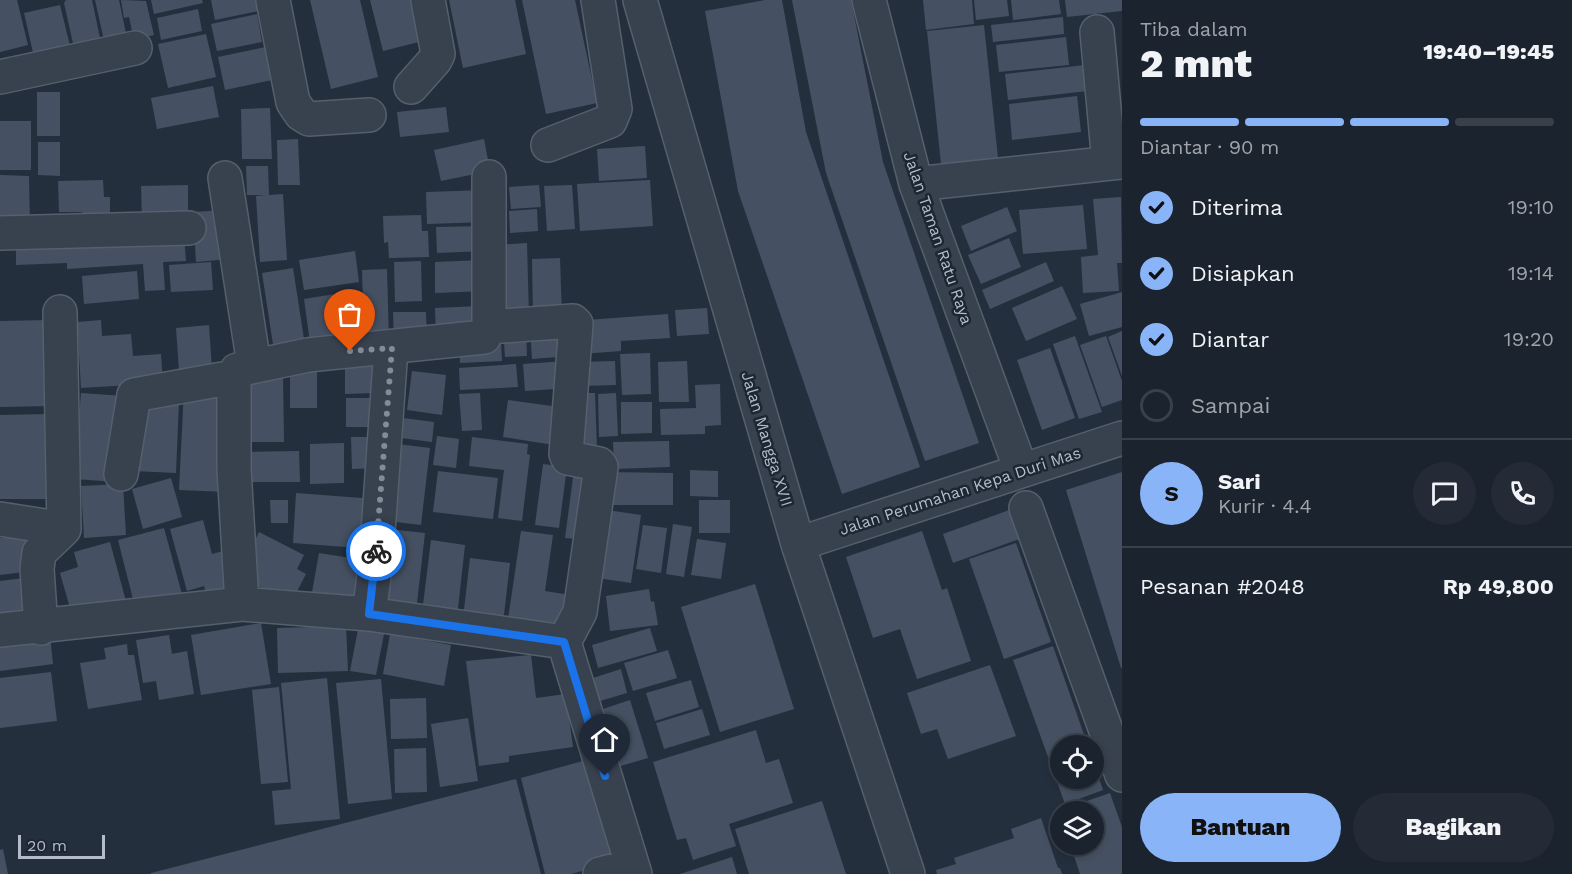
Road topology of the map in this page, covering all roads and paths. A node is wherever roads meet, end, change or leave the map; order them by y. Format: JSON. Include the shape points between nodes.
{"nodes":[{"id":1,"x":273,"y":0,"type":"edge"},
{"id":2,"x":428,"y":0,"type":"edge"},
{"id":3,"x":598,"y":0,"type":"edge"},
{"id":4,"x":640,"y":0,"type":"edge"},
{"id":5,"x":869,"y":0,"type":"edge"},
{"id":6,"x":1097,"y":32,"type":"dead end"},
{"id":7,"x":135,"y":48,"type":"dead end"},
{"id":8,"x":0,"y":77,"type":"edge"},
{"id":9,"x":411,"y":87,"type":"dead end"},
{"id":10,"x":369,"y":116,"type":"dead end"},
{"id":11,"x":548,"y":145,"type":"dead end"},
{"id":12,"x":1116,"y":163,"type":"edge"},
{"id":13,"x":489,"y":177,"type":"dead end"},
{"id":14,"x":225,"y":178,"type":"dead end"},
{"id":15,"x":916,"y":184,"type":"junction"},
{"id":16,"x":189,"y":228,"type":"dead end"},
{"id":17,"x":0,"y":233,"type":"edge"},
{"id":18,"x":60,"y":312,"type":"dead end"},
{"id":19,"x":489,"y":327,"type":"junction"},
{"id":20,"x":392,"y":348,"type":"junction"},
{"id":21,"x":244,"y":371,"type":"junction"},
{"id":22,"x":1122,"y":438,"type":"edge"},
{"id":23,"x":1021,"y":470,"type":"junction"},
{"id":24,"x":122,"y":474,"type":"dead end"},
{"id":25,"x":1026,"y":508,"type":"dead end"},
{"id":26,"x":0,"y":519,"type":"edge"},
{"id":27,"x":64,"y":529,"type":"junction"},
{"id":28,"x":798,"y":544,"type":"junction"},
{"id":29,"x":242,"y":604,"type":"junction"},
{"id":30,"x":369,"y":614,"type":"junction"},
{"id":31,"x":41,"y":628,"type":"junction"},
{"id":32,"x":0,"y":630,"type":"edge"},
{"id":33,"x":564,"y":642,"type":"junction"},
{"id":34,"x":1111,"y":712,"type":"edge"},
{"id":35,"x":1122,"y":775,"type":"edge"},
{"id":36,"x":634,"y":870,"type":"edge"},
{"id":37,"x":600,"y":874,"type":"edge"},
{"id":38,"x":908,"y":874,"type":"edge"}],
"edges":[{"from":1,"to":10,"type":"street","via":[[293,102],[301,114],[309,119]]},
{"from":2,"to":9,"type":"street","via":[[438,54]]},
{"from":3,"to":11,"type":"street","via":[[614,116]]},
{"from":4,"to":28,"type":"street","name":"Jalan Mangga XVII"},
{"from":5,"to":15,"type":"street","name":"Jalan Taman Ratu Raya"},
{"from":6,"to":12,"type":"street"},
{"from":7,"to":8,"type":"street"},
{"from":12,"to":15,"type":"street"},
{"from":13,"to":19,"type":"street"},
{"from":14,"to":21,"type":"street"},
{"from":15,"to":23,"type":"street","name":"Jalan Taman Ratu Raya"},
{"from":16,"to":17,"type":"street"},
{"from":18,"to":27,"type":"street"},
{"from":19,"to":20,"type":"street","via":[[484,337]]},
{"from":19,"to":33,"type":"street","via":[[573,321],[577,327],[566,454],[568,458],[598,464],[601,469],[580,612]]},
{"from":20,"to":21,"type":"street","via":[[308,355]]},
{"from":20,"to":30,"type":"street"},
{"from":21,"to":24,"type":"street","via":[[134,395]]},
{"from":21,"to":29,"type":"street","via":[[234,468]]},
{"from":22,"to":23,"type":"street","name":"Jalan Perumahan Kepa Duri Mas"},
{"from":23,"to":28,"type":"street","name":"Jalan Perumahan Kepa Duri Mas"},
{"from":25,"to":34,"type":"street"},
{"from":26,"to":27,"type":"street"},
{"from":27,"to":31,"type":"street","via":[[39,553]]},
{"from":28,"to":38,"type":"street","name":"Jalan Mangga XVII"},
{"from":29,"to":30,"type":"street"},
{"from":29,"to":31,"type":"street"},
{"from":30,"to":33,"type":"street"},
{"from":31,"to":32,"type":"street"},
{"from":33,"to":36,"type":"street"},
{"from":34,"to":35,"type":"street"},
{"from":36,"to":37,"type":"street"}]}
